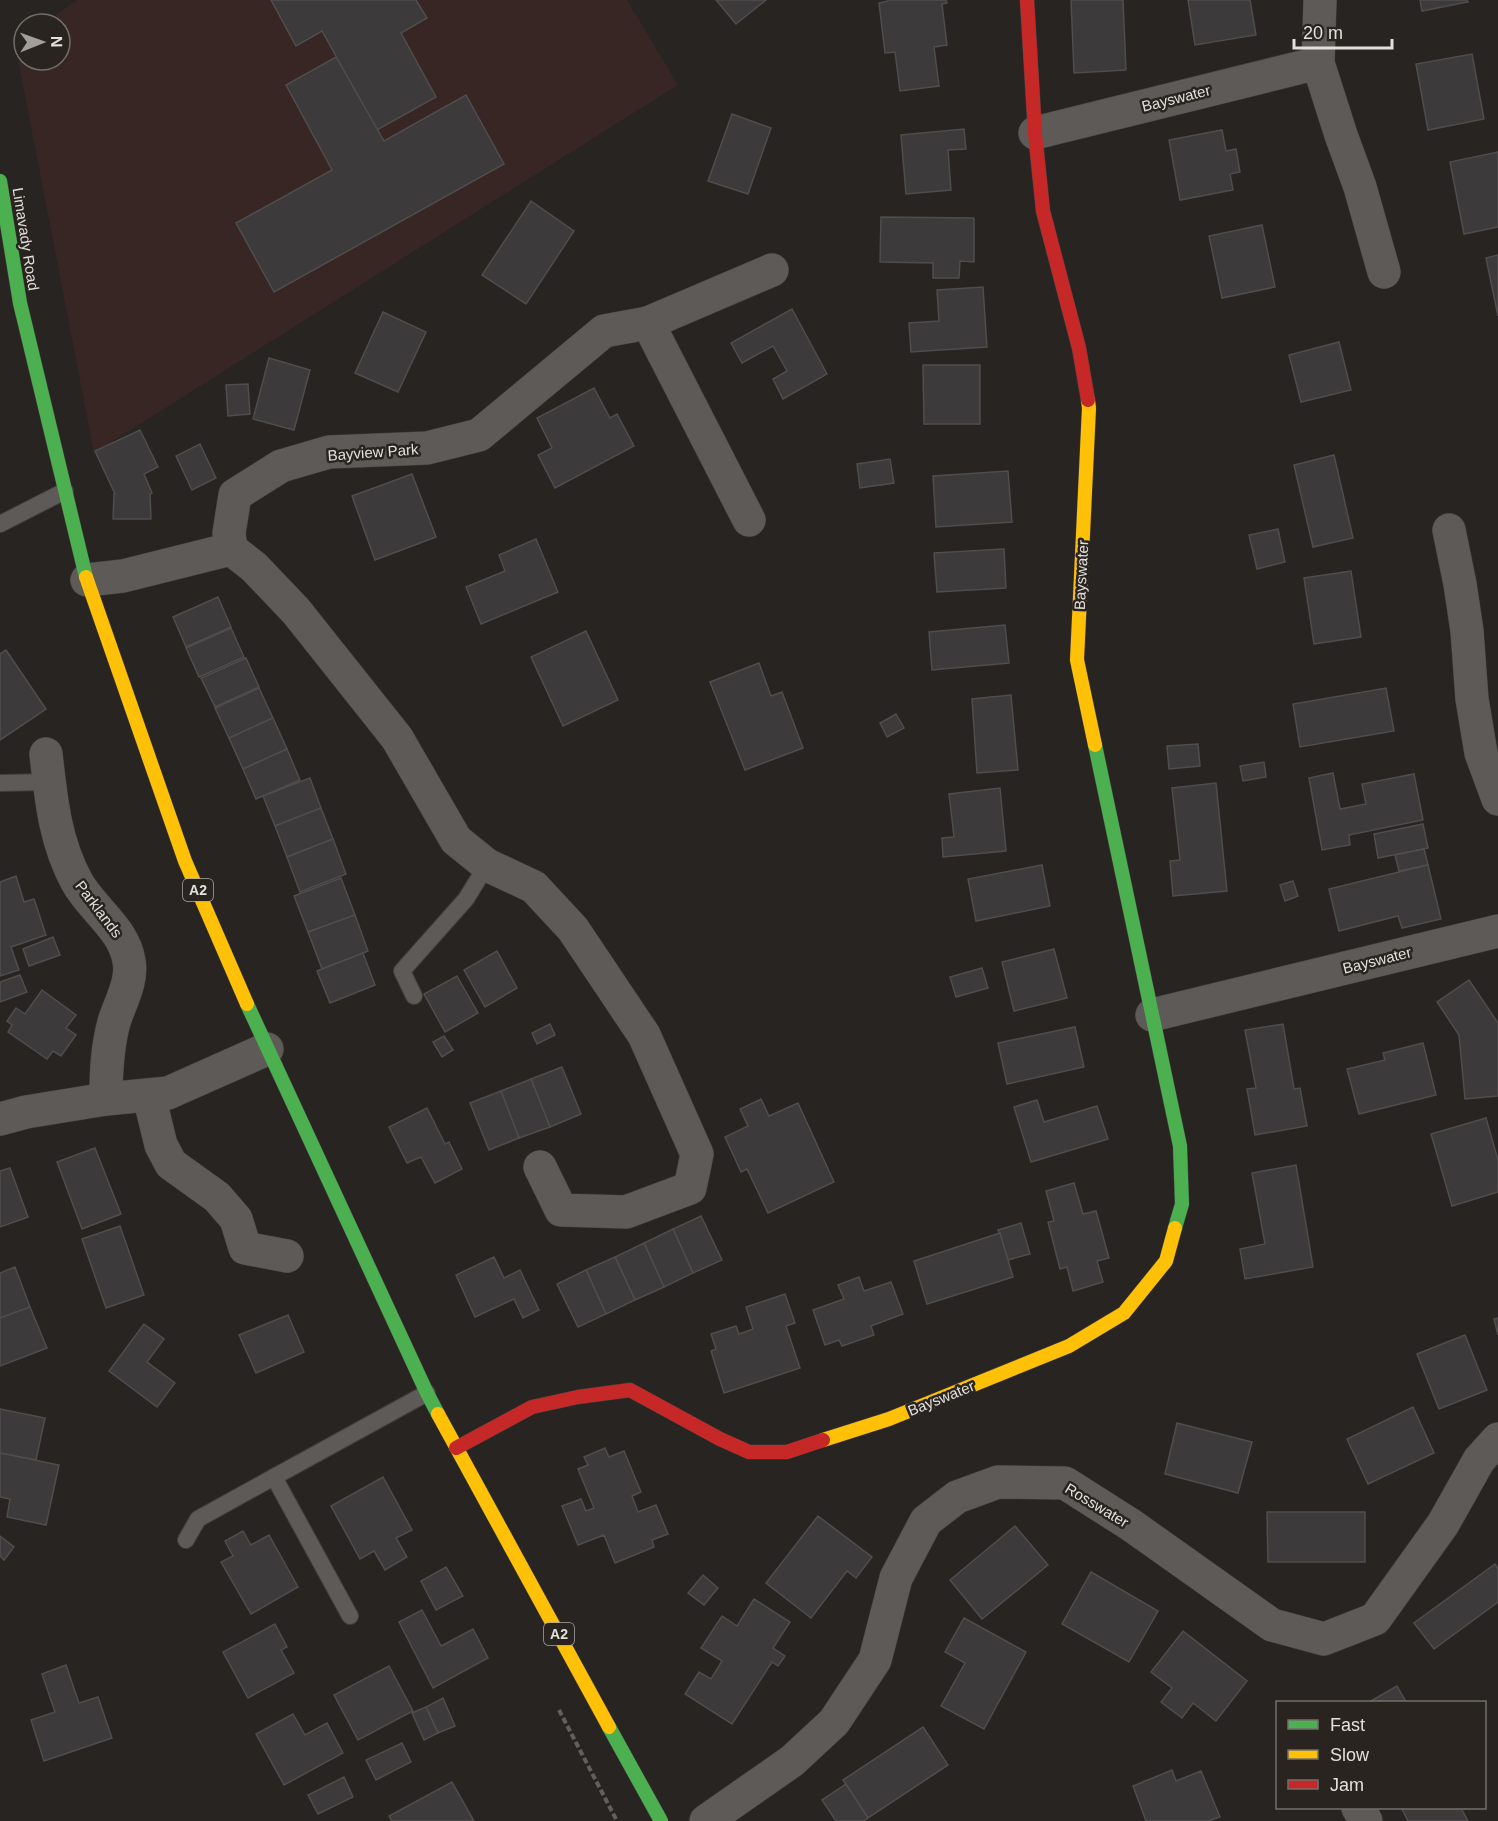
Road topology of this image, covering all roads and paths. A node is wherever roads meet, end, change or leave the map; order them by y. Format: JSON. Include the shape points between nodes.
{"nodes":[{"id":1,"x":1027,"y":0,"type":"edge"},
{"id":2,"x":1320,"y":0,"type":"edge"},
{"id":3,"x":1318,"y":63,"type":"junction"},
{"id":4,"x":1035,"y":133,"type":"junction"},
{"id":5,"x":0,"y":181,"type":"edge"},
{"id":6,"x":772,"y":270,"type":"dead end"},
{"id":7,"x":1384,"y":272,"type":"dead end"},
{"id":8,"x":10,"y":306,"type":"edge"},
{"id":9,"x":648,"y":323,"type":"junction"},
{"id":10,"x":65,"y":491,"type":"junction"},
{"id":11,"x":750,"y":520,"type":"dead end"},
{"id":12,"x":0,"y":524,"type":"edge"},
{"id":13,"x":1449,"y":530,"type":"dead end"},
{"id":14,"x":231,"y":549,"type":"junction"},
{"id":15,"x":87,"y":580,"type":"junction"},
{"id":16,"x":48,"y":768,"type":"joint"},
{"id":17,"x":0,"y":783,"type":"edge"},
{"id":18,"x":1498,"y":799,"type":"edge"},
{"id":19,"x":488,"y":865,"type":"junction"},
{"id":20,"x":1498,"y":931,"type":"edge"},
{"id":21,"x":414,"y":996,"type":"dead end"},
{"id":22,"x":1152,"y":1015,"type":"junction"},
{"id":23,"x":267,"y":1049,"type":"junction"},
{"id":24,"x":149,"y":1096,"type":"junction"},
{"id":25,"x":106,"y":1099,"type":"junction"},
{"id":26,"x":0,"y":1119,"type":"edge"},
{"id":27,"x":540,"y":1167,"type":"dead end"},
{"id":28,"x":287,"y":1256,"type":"dead end"},
{"id":29,"x":427,"y":1393,"type":"junction"},
{"id":30,"x":1498,"y":1439,"type":"edge"},
{"id":31,"x":456,"y":1448,"type":"junction"},
{"id":32,"x":274,"y":1477,"type":"junction"},
{"id":33,"x":186,"y":1540,"type":"dead end"},
{"id":34,"x":350,"y":1616,"type":"dead end"},
{"id":35,"x":558,"y":1707,"type":"dead end"},
{"id":36,"x":617,"y":1821,"type":"edge"},
{"id":37,"x":661,"y":1821,"type":"edge"},
{"id":38,"x":706,"y":1821,"type":"edge"}],
"edges":[{"from":1,"to":4,"type":"main road","name":"Bayswater"},
{"from":2,"to":3,"type":"street"},
{"from":3,"to":4,"type":"street","name":"Bayswater"},
{"from":3,"to":7,"type":"street"},
{"from":4,"to":22,"type":"main road","name":"Bayswater","via":[[1042,211],[1079,348],[1089,408],[1077,660]]},
{"from":5,"to":8,"type":"main road","name":"Limavady Road","number":"A2"},
{"from":6,"to":9,"type":"street","name":"Bayview Park"},
{"from":8,"to":10,"type":"main road","number":"A2"},
{"from":9,"to":11,"type":"street"},
{"from":9,"to":14,"type":"street","name":"Bayview Park","via":[[604,331],[479,435],[427,448],[329,452],[281,466],[235,495]]},
{"from":10,"to":12,"type":"lane"},
{"from":10,"to":15,"type":"main road","number":"A2"},
{"from":13,"to":18,"type":"street","via":[[1467,631],[1472,699],[1482,753]]},
{"from":14,"to":15,"type":"street","via":[[123,576]]},
{"from":14,"to":19,"type":"street","via":[[296,611],[397,738],[456,840]]},
{"from":15,"to":23,"type":"main road","number":"A2","via":[[185,861]]},
{"from":16,"to":17,"type":"lane"},
{"from":16,"to":25,"type":"street","name":"Parklands","via":[[62,848],[78,883],[122,939],[130,962],[128,984],[114,1023],[106,1064]]},
{"from":19,"to":21,"type":"lane","via":[[466,899],[402,971]]},
{"from":19,"to":27,"type":"street","via":[[534,887],[573,929],[644,1035],[697,1154],[690,1188],[626,1212],[561,1209]]},
{"from":20,"to":22,"type":"street","name":"Bayswater"},
{"from":22,"to":31,"type":"main road","name":"Bayswater","via":[[1180,1146],[1182,1204],[1166,1261],[1124,1313],[1069,1346],[889,1419],[787,1452],[749,1452],[630,1390],[532,1407]]},
{"from":23,"to":24,"type":"street","via":[[168,1093]]},
{"from":23,"to":29,"type":"main road","number":"A2"},
{"from":24,"to":25,"type":"street"},
{"from":24,"to":28,"type":"street","via":[[161,1145],[171,1164],[217,1197],[236,1219],[245,1248]]},
{"from":25,"to":26,"type":"street"},
{"from":29,"to":31,"type":"main road","number":"A2"},
{"from":29,"to":32,"type":"lane"},
{"from":30,"to":38,"type":"street","name":"Rosswater","via":[[1479,1460],[1443,1524],[1375,1619],[1324,1639],[1272,1624],[1065,1483],[998,1482],[957,1497],[926,1521],[896,1578],[875,1660],[834,1722],[792,1761]]},
{"from":31,"to":37,"type":"main road","number":"A2"},
{"from":32,"to":33,"type":"lane","via":[[198,1519]]},
{"from":32,"to":34,"type":"lane"},
{"from":35,"to":36,"type":"path"}]}
